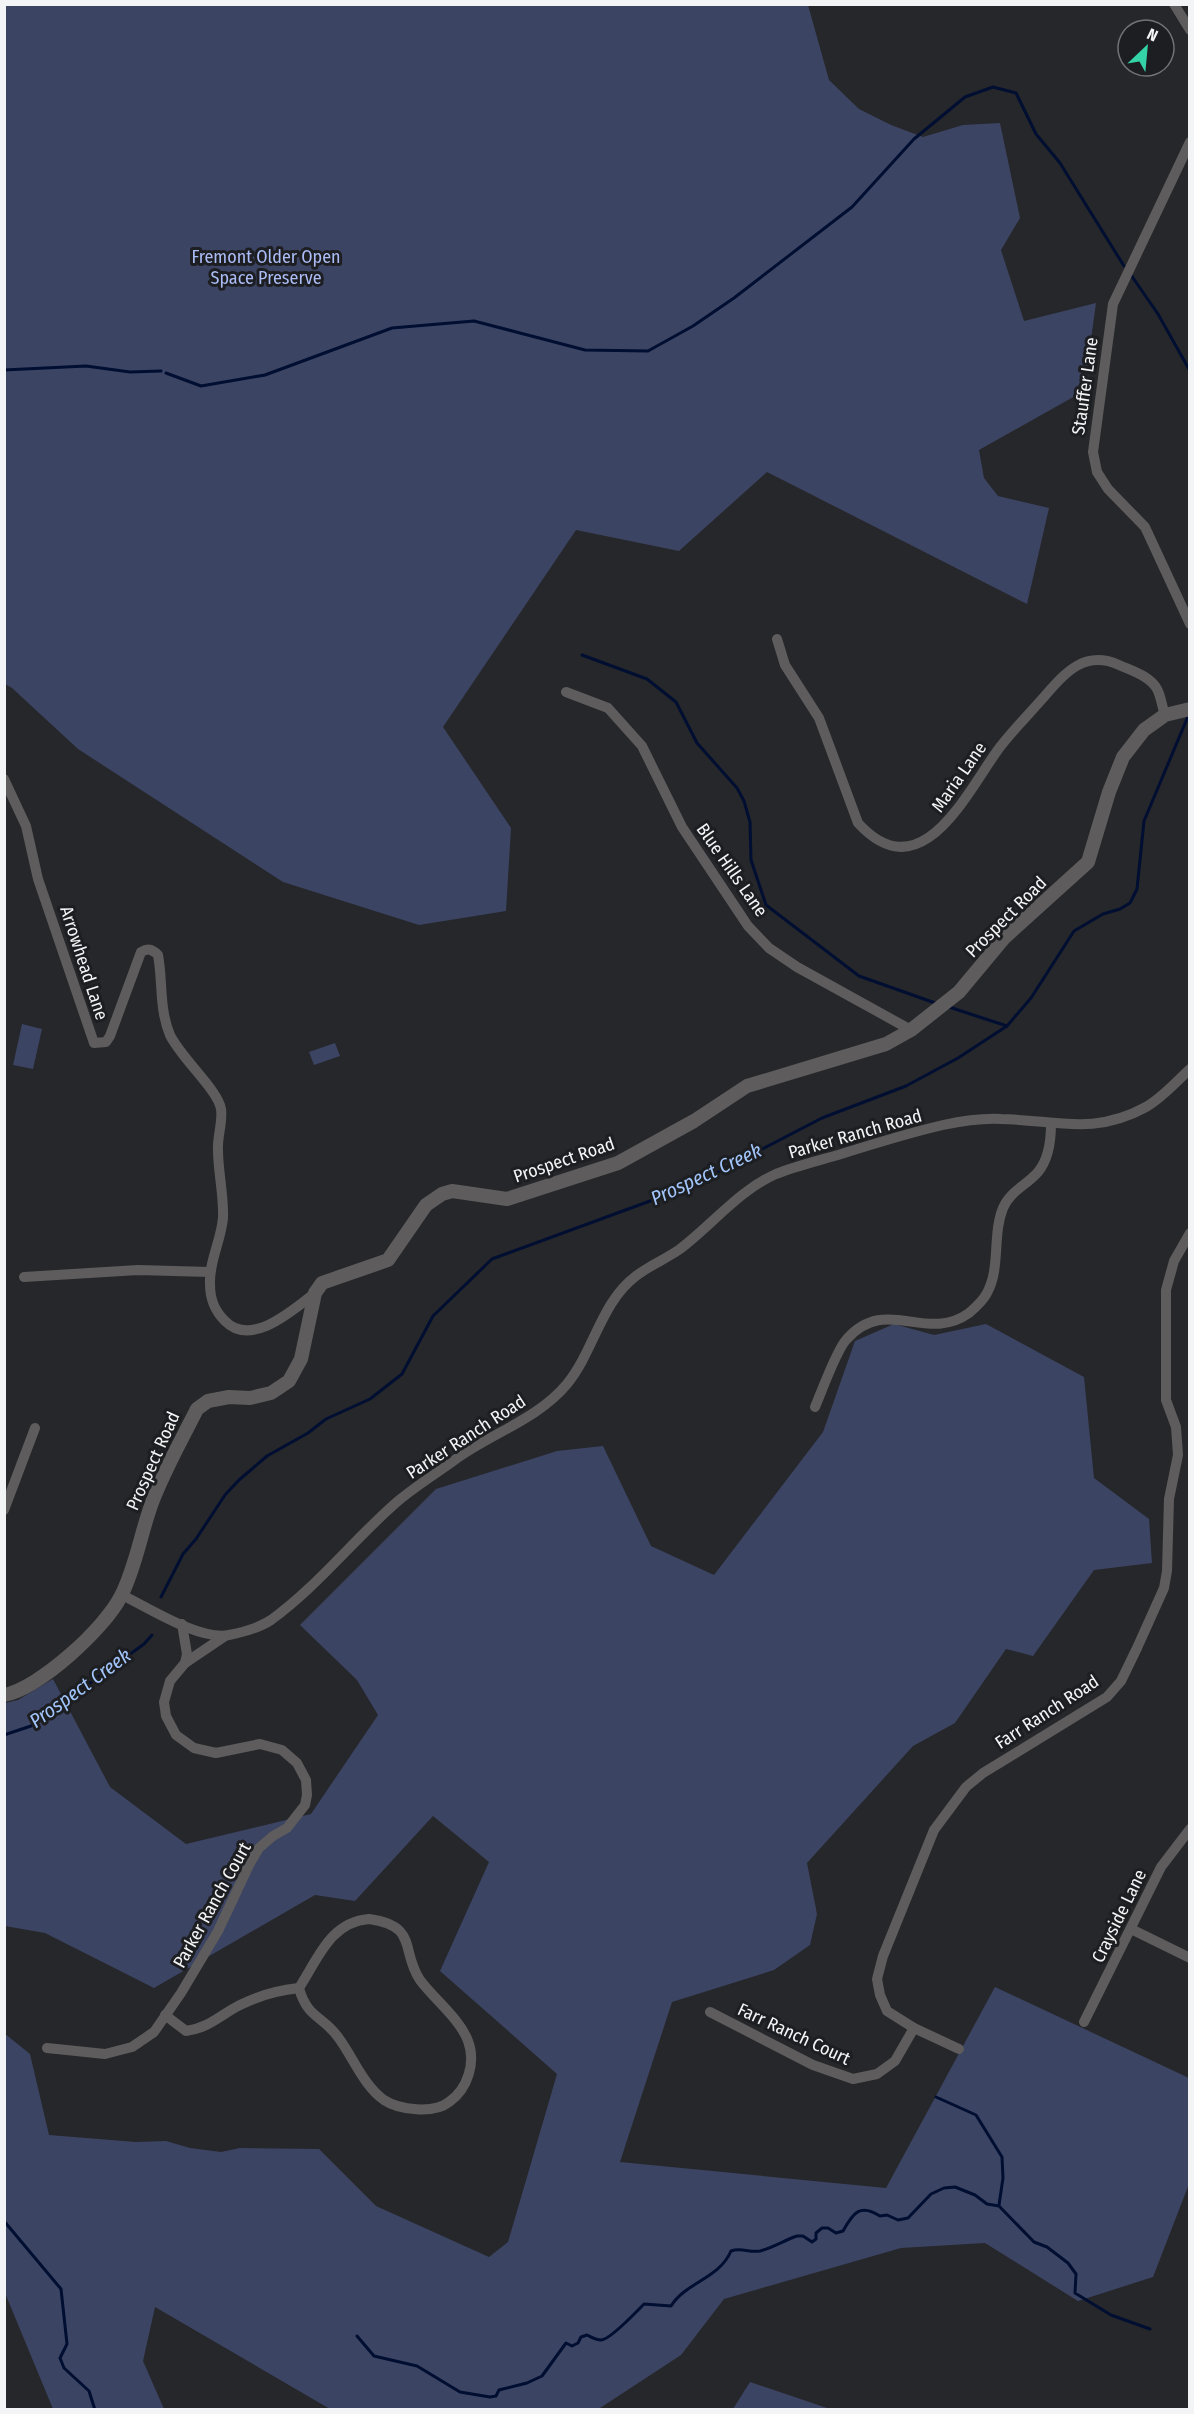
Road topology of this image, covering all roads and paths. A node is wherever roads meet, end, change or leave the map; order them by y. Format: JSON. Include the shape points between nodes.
{"nodes":[{"id":1,"x":1173,"y":4,"type":"edge"},
{"id":2,"x":1190,"y":30,"type":"edge"},
{"id":3,"x":1190,"y":142,"type":"edge"},
{"id":4,"x":1190,"y":624,"type":"edge"},
{"id":5,"x":777,"y":639,"type":"dead end"},
{"id":6,"x":566,"y":692,"type":"dead end"},
{"id":7,"x":1178,"y":711,"type":"edge"},
{"id":8,"x":4,"y":779,"type":"edge"},
{"id":9,"x":911,"y":1030,"type":"junction"},
{"id":10,"x":1190,"y":1069,"type":"edge"},
{"id":11,"x":1051,"y":1124,"type":"junction"},
{"id":12,"x":1190,"y":1233,"type":"edge"},
{"id":13,"x":210,"y":1272,"type":"junction"},
{"id":14,"x":24,"y":1277,"type":"dead end"},
{"id":15,"x":315,"y":1293,"type":"junction"},
{"id":16,"x":815,"y":1407,"type":"dead end"},
{"id":17,"x":35,"y":1428,"type":"dead end"},
{"id":18,"x":4,"y":1510,"type":"edge"},
{"id":19,"x":122,"y":1595,"type":"junction"},
{"id":20,"x":182,"y":1624,"type":"junction"},
{"id":21,"x":225,"y":1636,"type":"junction"},
{"id":22,"x":185,"y":1663,"type":"junction"},
{"id":23,"x":4,"y":1695,"type":"edge"},
{"id":24,"x":1190,"y":1829,"type":"edge"},
{"id":25,"x":1131,"y":1929,"type":"junction"},
{"id":26,"x":1190,"y":1958,"type":"edge"},
{"id":27,"x":299,"y":1988,"type":"junction"},
{"id":28,"x":710,"y":2012,"type":"dead end"},
{"id":29,"x":165,"y":2015,"type":"junction"},
{"id":30,"x":1084,"y":2022,"type":"dead end"},
{"id":31,"x":914,"y":2028,"type":"junction"},
{"id":32,"x":47,"y":2048,"type":"dead end"},
{"id":33,"x":959,"y":2049,"type":"dead end"}],
"edges":[{"from":1,"to":2,"type":"street"},
{"from":3,"to":4,"type":"street","name":"Stauffer Lane","via":[[1113,304],[1093,452],[1097,472],[1108,489],[1145,527]]},
{"from":5,"to":7,"type":"street","name":"Maria Lane","via":[[784,664],[819,718],[858,823],[868,834],[902,847],[928,839],[946,825],[1001,745],[1065,673],[1085,662],[1101,659],[1150,680]]},
{"from":6,"to":9,"type":"street","name":"Blue Hills Lane","via":[[608,708],[642,746],[682,827],[748,926],[769,948]]},
{"from":7,"to":9,"type":"street","name":"Prospect Road","via":[[1144,730],[1123,757],[1088,862],[1004,938],[959,992]]},
{"from":8,"to":13,"type":"street","name":"Arrowhead Lane","via":[[26,826],[38,879],[94,1043],[106,1042],[110,1036],[141,952],[147,949],[158,955],[163,1015],[170,1035],[215,1094],[221,1109],[217,1147],[223,1218]]},
{"from":9,"to":15,"type":"street","name":"Prospect Road","via":[[886,1044],[747,1086],[618,1163],[507,1199],[452,1191],[442,1194],[426,1205],[388,1260],[322,1283]]},
{"from":10,"to":11,"type":"street","name":"Parker Ranch Road","via":[[1149,1105],[1126,1116],[1094,1124]]},
{"from":11,"to":16,"type":"street","via":[[1047,1156],[1038,1172],[1004,1206],[998,1223],[993,1278],[977,1306],[951,1323],[932,1325],[879,1319],[862,1326],[844,1341]]},
{"from":11,"to":21,"type":"street","name":"Parker Ranch Road","via":[[1001,1119],[945,1125],[776,1174],[750,1189],[677,1250],[630,1281],[608,1309],[584,1362],[548,1404],[464,1454],[399,1500],[269,1621]]},
{"from":12,"to":31,"type":"street","name":"Farr Ranch Road","via":[[1174,1262],[1166,1290],[1166,1400],[1176,1427],[1178,1455],[1169,1499],[1164,1588],[1120,1681],[1107,1697],[983,1773],[966,1787],[934,1830],[877,1979],[887,2011]]},
{"from":13,"to":14,"type":"street","via":[[138,1270]]},
{"from":13,"to":15,"type":"street","name":"Arrowhead Lane","via":[[212,1304],[230,1327],[240,1332],[280,1319]]},
{"from":15,"to":19,"type":"street","name":"Prospect Road","via":[[301,1359],[289,1381],[271,1393],[208,1401],[196,1409],[153,1499]]},
{"from":17,"to":18,"type":"street"},
{"from":19,"to":20,"type":"street","name":"Parker Ranch Road"},
{"from":19,"to":23,"type":"street","name":"Prospect Road","via":[[105,1620],[57,1666],[14,1694]]},
{"from":20,"to":21,"type":"street","name":"Parker Ranch Road","via":[[209,1635]]},
{"from":20,"to":22,"type":"street"},
{"from":21,"to":22,"type":"street","name":"Parker Ranch Road"},
{"from":22,"to":29,"type":"street","name":"Parker Ranch Court","via":[[170,1682],[164,1702],[176,1735],[194,1748],[216,1753],[260,1744],[282,1750],[297,1763],[306,1780],[307,1795],[305,1805],[287,1828],[260,1848],[249,1865],[218,1931]]},
{"from":24,"to":25,"type":"street","name":"Crayside Lane","via":[[1161,1866]]},
{"from":25,"to":26,"type":"street"},
{"from":25,"to":30,"type":"street","name":"Crayside Lane"},
{"from":27,"to":27,"type":"street","via":[[309,2012],[337,2035],[384,2100],[407,2109],[429,2109],[448,2103],[470,2075],[472,2057],[468,2040],[419,1978],[407,1940],[393,1925],[369,1919],[348,1923],[336,1932]]},
{"from":27,"to":29,"type":"street","via":[[243,2003],[202,2029],[186,2031]]},
{"from":28,"to":31,"type":"street","name":"Farr Ranch Court","via":[[813,2065],[853,2079],[877,2074],[895,2061]]},
{"from":29,"to":32,"type":"street","name":"Parker Ranch Court","via":[[154,2032],[132,2047],[105,2054]]},
{"from":31,"to":33,"type":"street","name":"Farr Ranch Road"}]}
